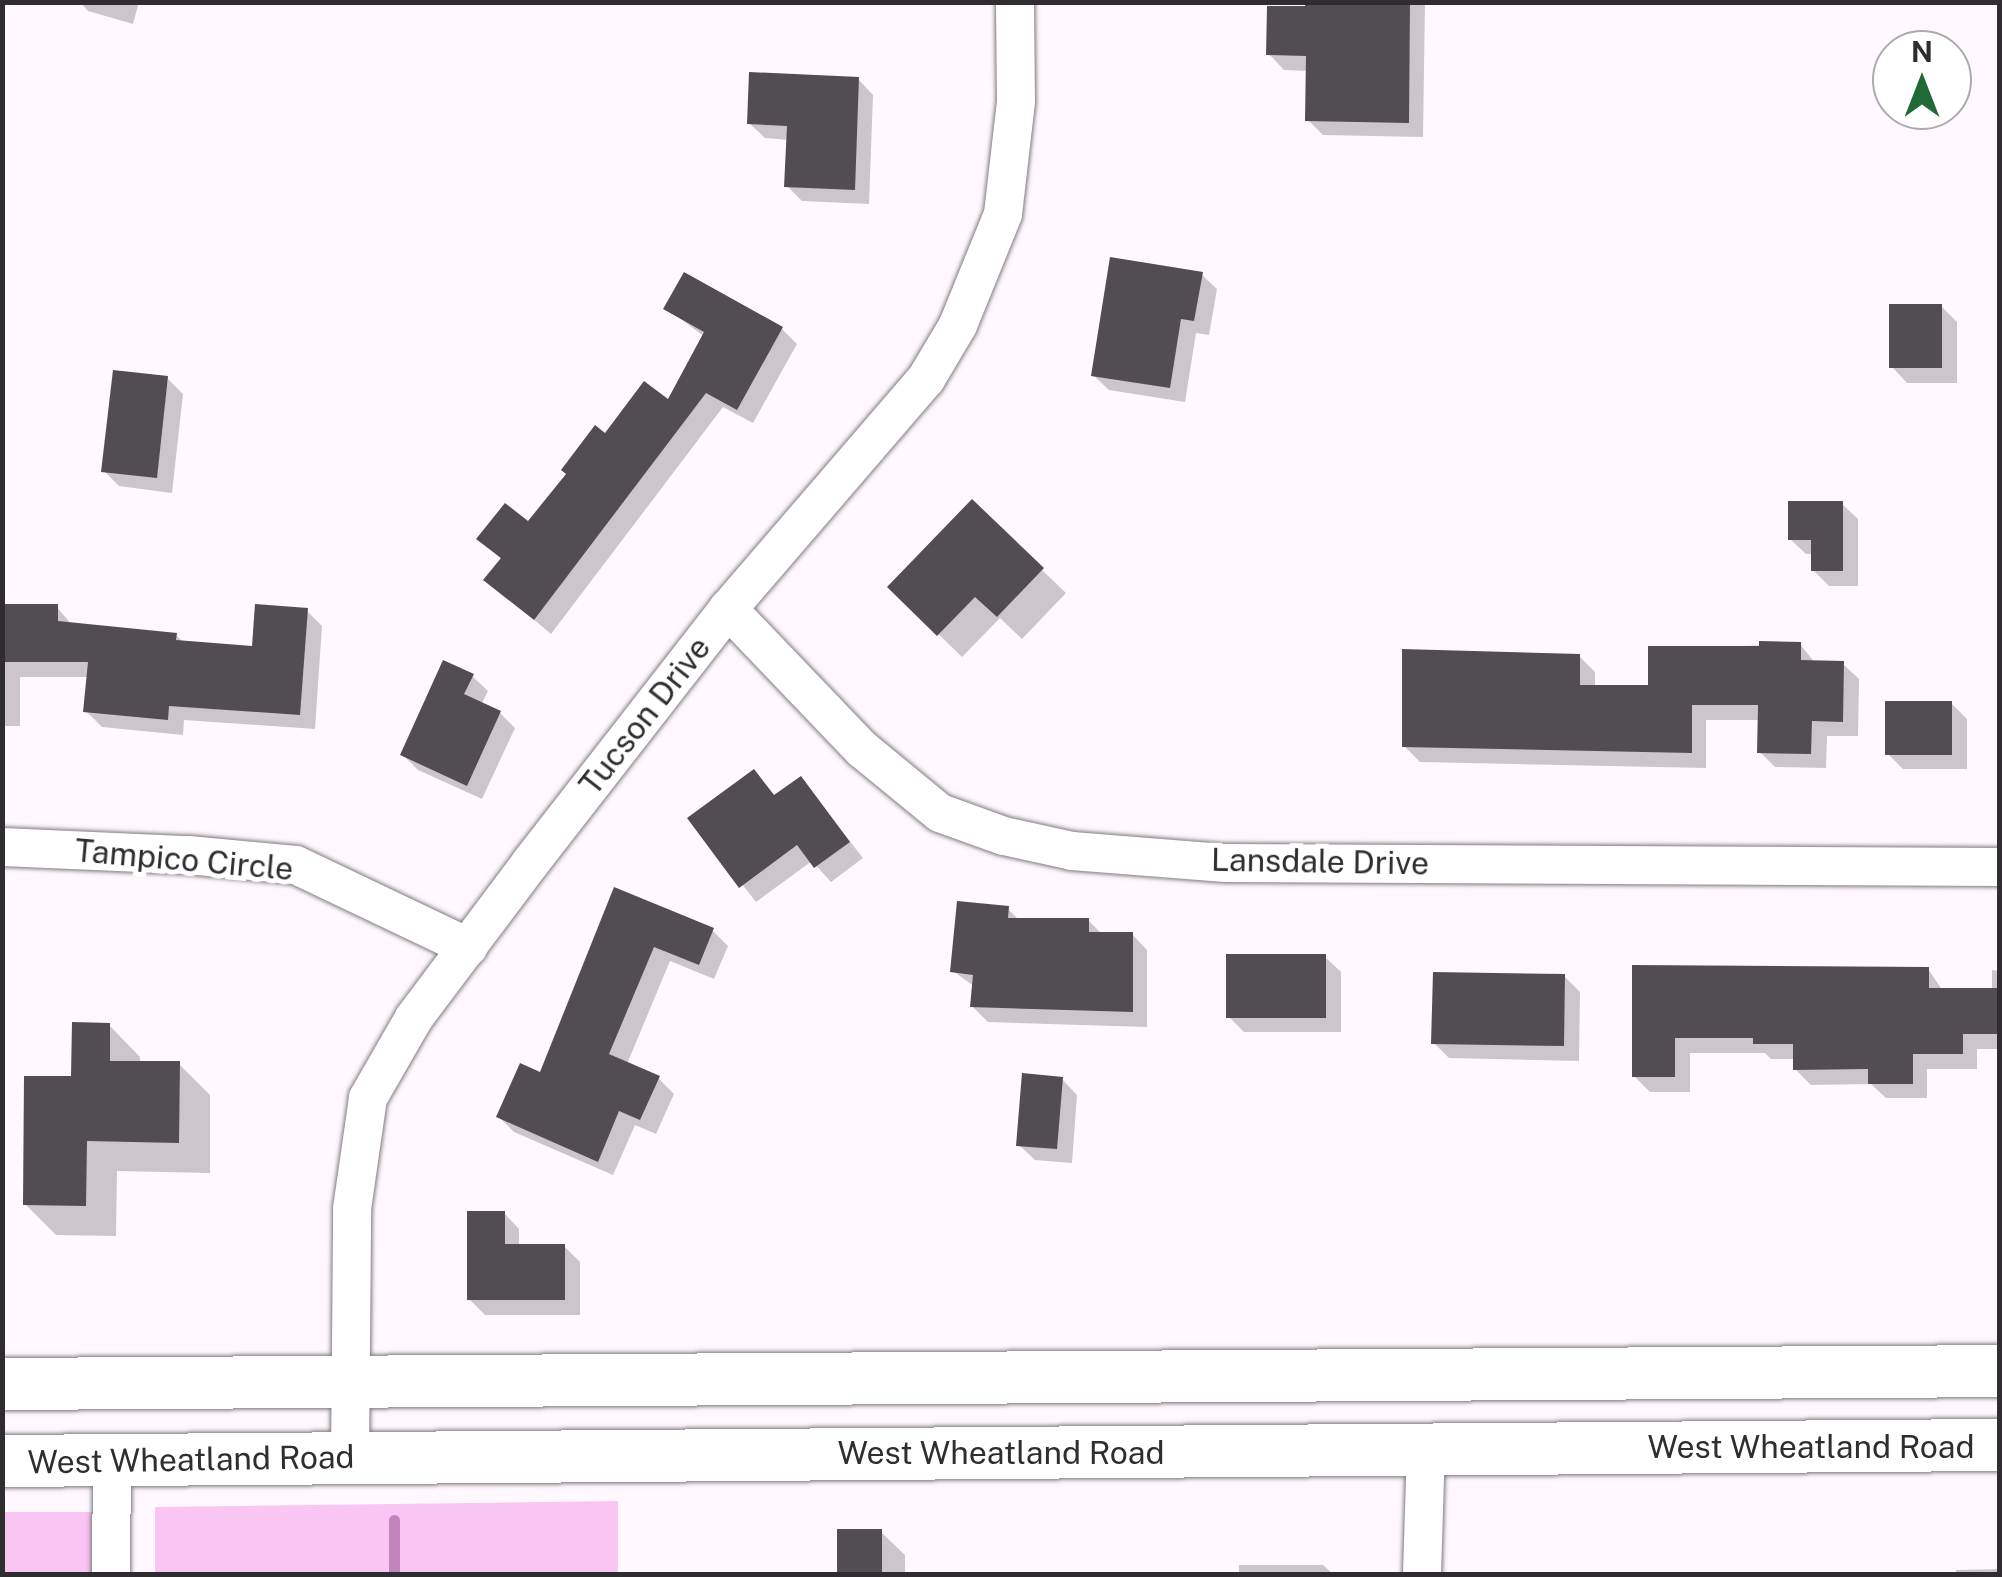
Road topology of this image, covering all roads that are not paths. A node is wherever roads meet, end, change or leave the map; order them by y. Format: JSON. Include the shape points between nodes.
{"nodes":[{"id":1,"x":1015,"y":2,"type":"edge"},
{"id":2,"x":728,"y":609,"type":"junction"},
{"id":3,"x":2,"y":847,"type":"edge"},
{"id":4,"x":2000,"y":867,"type":"edge"},
{"id":5,"x":468,"y":947,"type":"junction"},
{"id":6,"x":2000,"y":1370,"type":"edge"},
{"id":7,"x":350,"y":1382,"type":"junction"},
{"id":8,"x":2,"y":1384,"type":"edge"},
{"id":9,"x":2000,"y":1445,"type":"edge"},
{"id":10,"x":1426,"y":1450,"type":"junction"},
{"id":11,"x":350,"y":1458,"type":"junction"},
{"id":12,"x":112,"y":1460,"type":"junction"},
{"id":13,"x":2,"y":1462,"type":"edge"},
{"id":14,"x":111,"y":1574,"type":"edge"},
{"id":15,"x":1422,"y":1574,"type":"edge"}],
"edges":[{"from":1,"to":2,"type":"street","name":"Tucson Drive","via":[[1016,100],[1003,214],[958,325],[926,379]]},
{"from":2,"to":4,"type":"street","name":"Lansdale Drive","via":[[862,748],[940,812],[1072,851],[1226,863]]},
{"from":2,"to":5,"type":"street","name":"Tucson Drive"},
{"from":3,"to":5,"type":"street","name":"Tampico Circle","via":[[296,865]]},
{"from":5,"to":7,"type":"street","name":"Tucson Drive","via":[[414,1018],[368,1098],[352,1210]]},
{"from":6,"to":7,"type":"main road"},
{"from":7,"to":8,"type":"main road"},
{"from":7,"to":11,"type":"street","name":"Tucson Drive"},
{"from":9,"to":10,"type":"main road","name":"West Wheatland Road"},
{"from":10,"to":11,"type":"main road","name":"West Wheatland Road"},
{"from":10,"to":15,"type":"street"},
{"from":11,"to":12,"type":"main road","name":"West Wheatland Road"},
{"from":12,"to":13,"type":"main road","name":"West Wheatland Road"},
{"from":12,"to":14,"type":"street"}]}
